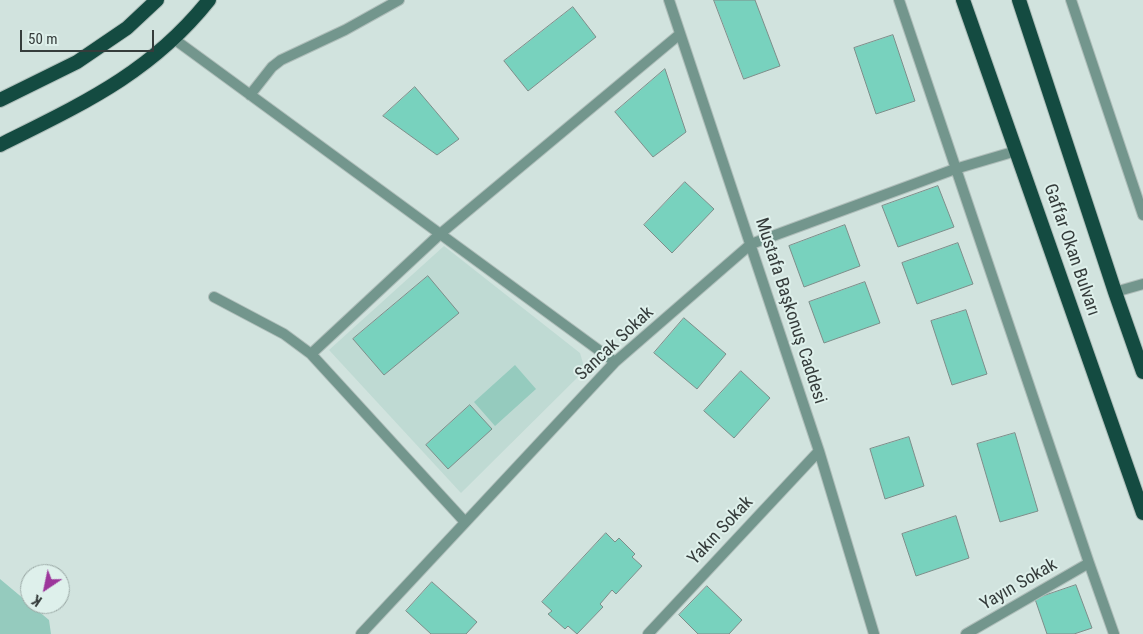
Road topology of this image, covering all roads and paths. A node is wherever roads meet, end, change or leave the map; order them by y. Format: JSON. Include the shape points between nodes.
{"nodes":[{"id":1,"x":157,"y":0,"type":"edge"},
{"id":2,"x":209,"y":0,"type":"edge"},
{"id":3,"x":398,"y":0,"type":"edge"},
{"id":4,"x":669,"y":0,"type":"edge"},
{"id":5,"x":899,"y":0,"type":"edge"},
{"id":6,"x":963,"y":0,"type":"edge"},
{"id":7,"x":1019,"y":0,"type":"edge"},
{"id":8,"x":1071,"y":0,"type":"edge"},
{"id":9,"x":680,"y":34,"type":"junction"},
{"id":10,"x":174,"y":39,"type":"junction"},
{"id":11,"x":250,"y":95,"type":"junction"},
{"id":12,"x":0,"y":100,"type":"edge"},
{"id":13,"x":0,"y":145,"type":"edge"},
{"id":14,"x":1016,"y":152,"type":"junction"},
{"id":15,"x":955,"y":169,"type":"junction"},
{"id":16,"x":1143,"y":215,"type":"edge"},
{"id":17,"x":440,"y":234,"type":"junction"},
{"id":18,"x":751,"y":244,"type":"junction"},
{"id":19,"x":1143,"y":284,"type":"edge"},
{"id":20,"x":1115,"y":292,"type":"junction"},
{"id":21,"x":214,"y":297,"type":"dead end"},
{"id":22,"x":311,"y":354,"type":"junction"},
{"id":23,"x":615,"y":362,"type":"junction"},
{"id":24,"x":1143,"y":372,"type":"edge"},
{"id":25,"x":819,"y":451,"type":"junction"},
{"id":26,"x":1143,"y":513,"type":"edge"},
{"id":27,"x":465,"y":522,"type":"junction"},
{"id":28,"x":1089,"y":563,"type":"junction"},
{"id":29,"x":361,"y":634,"type":"edge"},
{"id":30,"x":648,"y":634,"type":"edge"},
{"id":31,"x":874,"y":634,"type":"edge"},
{"id":32,"x":966,"y":634,"type":"edge"},
{"id":33,"x":1114,"y":634,"type":"edge"}],
"edges":[{"from":1,"to":12,"type":"highway","via":[[127,28],[83,58]]},
{"from":2,"to":10,"type":"highway"},
{"from":3,"to":11,"type":"street","via":[[345,30],[281,60]]},
{"from":4,"to":9,"type":"street","name":"Mustafa Başkonuş Caddesi"},
{"from":5,"to":15,"type":"street"},
{"from":6,"to":14,"type":"highway","name":"Gaffar Okan Bulvarı"},
{"from":7,"to":20,"type":"highway","name":"Gaffar Okan Bulvarı"},
{"from":8,"to":16,"type":"street"},
{"from":9,"to":17,"type":"street"},
{"from":9,"to":18,"type":"street","name":"Mustafa Başkonuş Caddesi"},
{"from":10,"to":11,"type":"street"},
{"from":10,"to":13,"type":"highway","via":[[149,61],[103,92]]},
{"from":11,"to":17,"type":"street"},
{"from":14,"to":15,"type":"street","name":"Sancak Sokak"},
{"from":14,"to":26,"type":"highway","name":"Gaffar Okan Bulvarı"},
{"from":15,"to":18,"type":"street","name":"Sancak Sokak"},
{"from":15,"to":28,"type":"street"},
{"from":17,"to":22,"type":"street"},
{"from":17,"to":23,"type":"street"},
{"from":18,"to":23,"type":"street","name":"Sancak Sokak"},
{"from":18,"to":25,"type":"street","name":"Mustafa Başkonuş Caddesi"},
{"from":19,"to":20,"type":"street"},
{"from":20,"to":24,"type":"highway","name":"Gaffar Okan Bulvarı"},
{"from":21,"to":22,"type":"street","via":[[284,334]]},
{"from":22,"to":27,"type":"street"},
{"from":23,"to":27,"type":"street","name":"Sancak Sokak"},
{"from":25,"to":30,"type":"street","name":"Yakın Sokak"},
{"from":25,"to":31,"type":"street","name":"Mustafa Başkonuş Caddesi"},
{"from":27,"to":29,"type":"street","name":"Sancak Sokak"},
{"from":28,"to":32,"type":"street","name":"Yayın Sokak"},
{"from":28,"to":33,"type":"street"}]}
